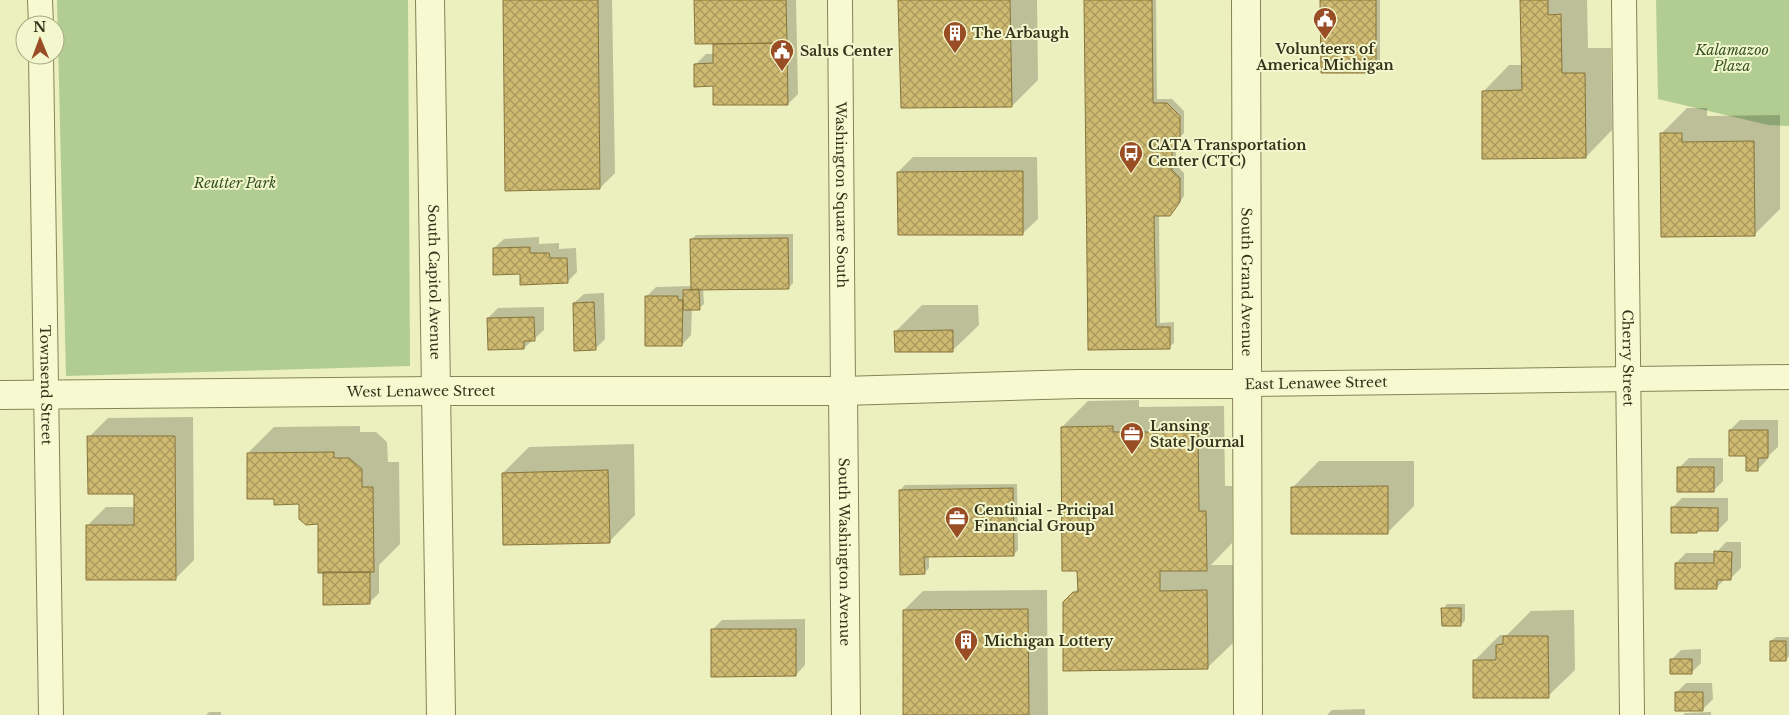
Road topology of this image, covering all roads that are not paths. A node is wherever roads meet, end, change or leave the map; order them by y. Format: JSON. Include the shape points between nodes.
{"nodes":[{"id":1,"x":40,"y":0,"type":"edge"},
{"id":2,"x":430,"y":0,"type":"edge"},
{"id":3,"x":840,"y":0,"type":"edge"},
{"id":4,"x":1246,"y":0,"type":"edge"},
{"id":5,"x":1624,"y":0,"type":"edge"},
{"id":6,"x":41,"y":15,"type":"edge"},
{"id":7,"x":41,"y":65,"type":"edge"},
{"id":8,"x":1789,"y":377,"type":"edge"},
{"id":9,"x":1629,"y":379,"type":"junction"},
{"id":10,"x":1248,"y":384,"type":"junction"},
{"id":11,"x":435,"y":391,"type":"junction"},
{"id":12,"x":843,"y":391,"type":"junction"},
{"id":13,"x":47,"y":394,"type":"junction"},
{"id":14,"x":0,"y":395,"type":"edge"},
{"id":15,"x":51,"y":715,"type":"edge"},
{"id":16,"x":441,"y":715,"type":"edge"},
{"id":17,"x":846,"y":715,"type":"edge"},
{"id":18,"x":1248,"y":715,"type":"edge"},
{"id":19,"x":1632,"y":715,"type":"edge"}],
"edges":[{"from":1,"to":6,"type":"street"},
{"from":2,"to":11,"type":"street","name":"South Capitol Avenue"},
{"from":3,"to":12,"type":"street","name":"Washington Square South"},
{"from":4,"to":10,"type":"street","name":"South Grand Avenue"},
{"from":5,"to":9,"type":"street","name":"Cherry Street"},
{"from":7,"to":13,"type":"street","name":"Townsend Street"},
{"from":8,"to":9,"type":"street","name":"East Lenawee Street"},
{"from":9,"to":10,"type":"street","name":"East Lenawee Street"},
{"from":9,"to":19,"type":"street","name":"Cherry Street"},
{"from":10,"to":12,"type":"street","name":"East Lenawee Street","via":[[1078,384]]},
{"from":10,"to":18,"type":"street","name":"South Grand Avenue"},
{"from":11,"to":12,"type":"street","name":"West Lenawee Street"},
{"from":11,"to":13,"type":"street","name":"West Lenawee Street"},
{"from":11,"to":16,"type":"street","name":"South Capitol Avenue"},
{"from":12,"to":17,"type":"street","name":"South Washington Avenue"},
{"from":13,"to":14,"type":"street","name":"West Lenawee Street"},
{"from":13,"to":15,"type":"street","name":"Townsend Street"}]}
